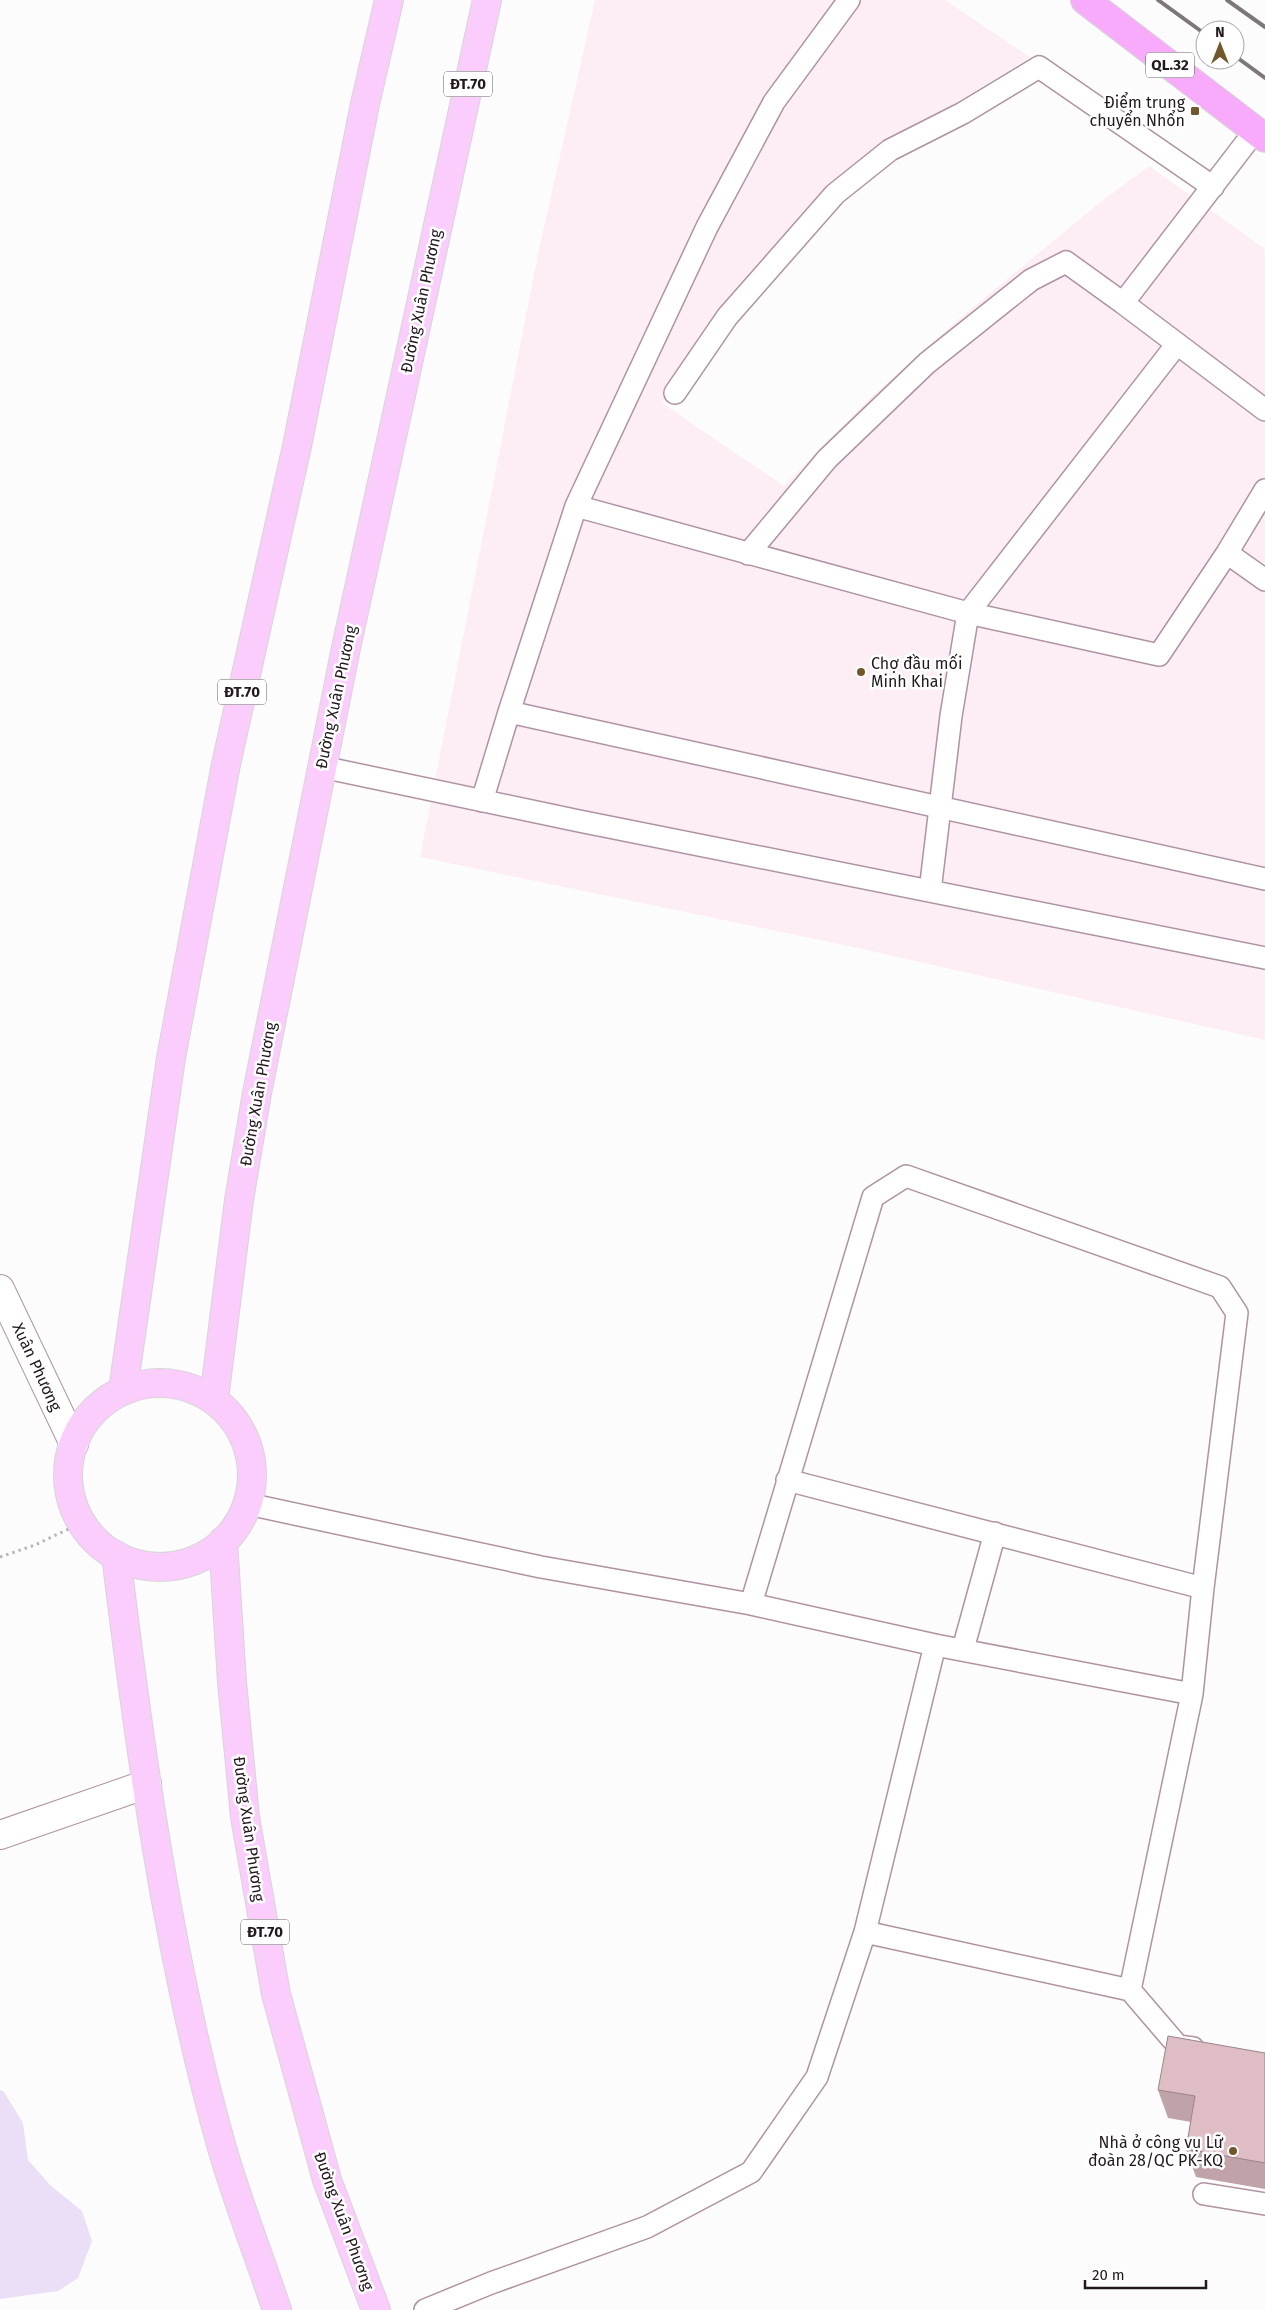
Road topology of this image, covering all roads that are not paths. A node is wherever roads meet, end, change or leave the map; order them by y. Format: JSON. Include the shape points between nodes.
{"nodes":[{"id":1,"x":389,"y":0,"type":"edge"},
{"id":2,"x":487,"y":0,"type":"edge"},
{"id":3,"x":849,"y":0,"type":"edge"},
{"id":4,"x":1085,"y":0,"type":"edge"},
{"id":5,"x":1260,"y":134,"type":"edge"},
{"id":6,"x":1213,"y":187,"type":"junction"},
{"id":7,"x":1123,"y":303,"type":"junction"},
{"id":8,"x":1176,"y":344,"type":"junction"},
{"id":9,"x":675,"y":393,"type":"dead end"},
{"id":10,"x":1265,"y":410,"type":"edge"},
{"id":11,"x":1265,"y":490,"type":"edge"},
{"id":12,"x":576,"y":506,"type":"junction"},
{"id":13,"x":1226,"y":553,"type":"junction"},
{"id":14,"x":748,"y":554,"type":"junction"},
{"id":15,"x":1265,"y":580,"type":"edge"},
{"id":16,"x":968,"y":613,"type":"junction"},
{"id":17,"x":509,"y":712,"type":"junction"},
{"id":18,"x":322,"y":767,"type":"junction"},
{"id":19,"x":482,"y":801,"type":"junction"},
{"id":20,"x":939,"y":808,"type":"junction"},
{"id":21,"x":1262,"y":874,"type":"edge"},
{"id":22,"x":930,"y":891,"type":"junction"},
{"id":23,"x":1265,"y":958,"type":"edge"},
{"id":24,"x":0,"y":1289,"type":"edge"},
{"id":25,"x":123,"y":1390,"type":"junction"},
{"id":26,"x":214,"y":1399,"type":"junction"},
{"id":27,"x":74,"y":1444,"type":"junction"},
{"id":28,"x":787,"y":1480,"type":"junction"},
{"id":29,"x":248,"y":1504,"type":"junction"},
{"id":30,"x":995,"y":1533,"type":"junction"},
{"id":31,"x":223,"y":1541,"type":"junction"},
{"id":32,"x":116,"y":1555,"type":"junction"},
{"id":33,"x":1203,"y":1588,"type":"junction"},
{"id":34,"x":751,"y":1604,"type":"junction"},
{"id":35,"x":936,"y":1645,"type":"junction"},
{"id":36,"x":963,"y":1649,"type":"junction"},
{"id":37,"x":1192,"y":1694,"type":"junction"},
{"id":38,"x":147,"y":1784,"type":"junction"},
{"id":39,"x":0,"y":1835,"type":"edge"},
{"id":40,"x":865,"y":1932,"type":"junction"},
{"id":41,"x":1130,"y":1990,"type":"junction"},
{"id":42,"x":1216,"y":2051,"type":"edge"},
{"id":43,"x":1204,"y":2194,"type":"dead end"},
{"id":44,"x":1265,"y":2204,"type":"edge"},
{"id":45,"x":278,"y":2310,"type":"edge"},
{"id":46,"x":376,"y":2310,"type":"edge"},
{"id":47,"x":425,"y":2310,"type":"edge"}],
"edges":[{"from":1,"to":25,"type":"main road","number":"ĐT.70","via":[[297,446],[222,784],[171,1058]]},
{"from":2,"to":18,"type":"main road","name":"Đường Xuân Phương","number":"ĐT.70"},
{"from":3,"to":12,"type":"lane","via":[[774,102],[707,227]]},
{"from":4,"to":5,"type":"highway","number":"QL.32"},
{"from":5,"to":6,"type":"lane"},
{"from":6,"to":7,"type":"lane"},
{"from":6,"to":9,"type":"lane","via":[[1039,67],[963,113],[890,150],[835,194],[727,317]]},
{"from":7,"to":8,"type":"lane"},
{"from":7,"to":14,"type":"lane","via":[[1066,262],[1031,280],[927,363],[827,459]]},
{"from":8,"to":10,"type":"lane"},
{"from":8,"to":16,"type":"lane"},
{"from":11,"to":13,"type":"lane"},
{"from":12,"to":14,"type":"lane"},
{"from":12,"to":17,"type":"lane"},
{"from":13,"to":15,"type":"lane"},
{"from":13,"to":16,"type":"lane","via":[[1160,655]]},
{"from":14,"to":16,"type":"lane"},
{"from":16,"to":20,"type":"lane"},
{"from":17,"to":19,"type":"lane"},
{"from":17,"to":20,"type":"lane"},
{"from":18,"to":19,"type":"lane"},
{"from":18,"to":26,"type":"main road","name":"Đường Xuân Phương","number":"ĐT.70","via":[[257,1092],[239,1200]]},
{"from":19,"to":22,"type":"lane"},
{"from":20,"to":21,"type":"lane"},
{"from":20,"to":22,"type":"lane"},
{"from":22,"to":23,"type":"lane"},
{"from":24,"to":27,"type":"street","name":"Xuân Phương"},
{"from":25,"to":26,"type":"main road","via":[[154,1382],[185,1386]]},
{"from":25,"to":27,"type":"main road","via":[[96,1407],[78,1432]]},
{"from":26,"to":29,"type":"main road","via":[[235,1420],[248,1446],[253,1475]]},
{"from":27,"to":32,"type":"main road","via":[[67,1462],[69,1494],[81,1523],[102,1547]]},
{"from":28,"to":30,"type":"lane"},
{"from":28,"to":33,"type":"lane","via":[[874,1197],[906,1176],[1220,1287],[1237,1313]]},
{"from":28,"to":34,"type":"lane"},
{"from":29,"to":31,"type":"main road","via":[[234,1531]]},
{"from":29,"to":34,"type":"lane","via":[[541,1567]]},
{"from":30,"to":33,"type":"lane"},
{"from":30,"to":36,"type":"lane"},
{"from":31,"to":32,"type":"main road","via":[[212,1551],[186,1564],[156,1567]]},
{"from":31,"to":46,"type":"main road","name":"Đường Xuân Phương","number":"ĐT.70","via":[[245,1817],[276,1994],[327,2180]]},
{"from":32,"to":38,"type":"main road"},
{"from":33,"to":37,"type":"lane"},
{"from":34,"to":35,"type":"lane"},
{"from":35,"to":36,"type":"lane"},
{"from":35,"to":40,"type":"lane"},
{"from":36,"to":37,"type":"lane"},
{"from":37,"to":41,"type":"lane"},
{"from":38,"to":39,"type":"street"},
{"from":38,"to":45,"type":"main road","via":[[168,1908],[218,2130]]},
{"from":40,"to":41,"type":"lane"},
{"from":40,"to":47,"type":"lane","via":[[816,2077],[751,2172],[647,2227]]},
{"from":41,"to":42,"type":"lane","via":[[1178,2046]]},
{"from":43,"to":44,"type":"lane"}]}
